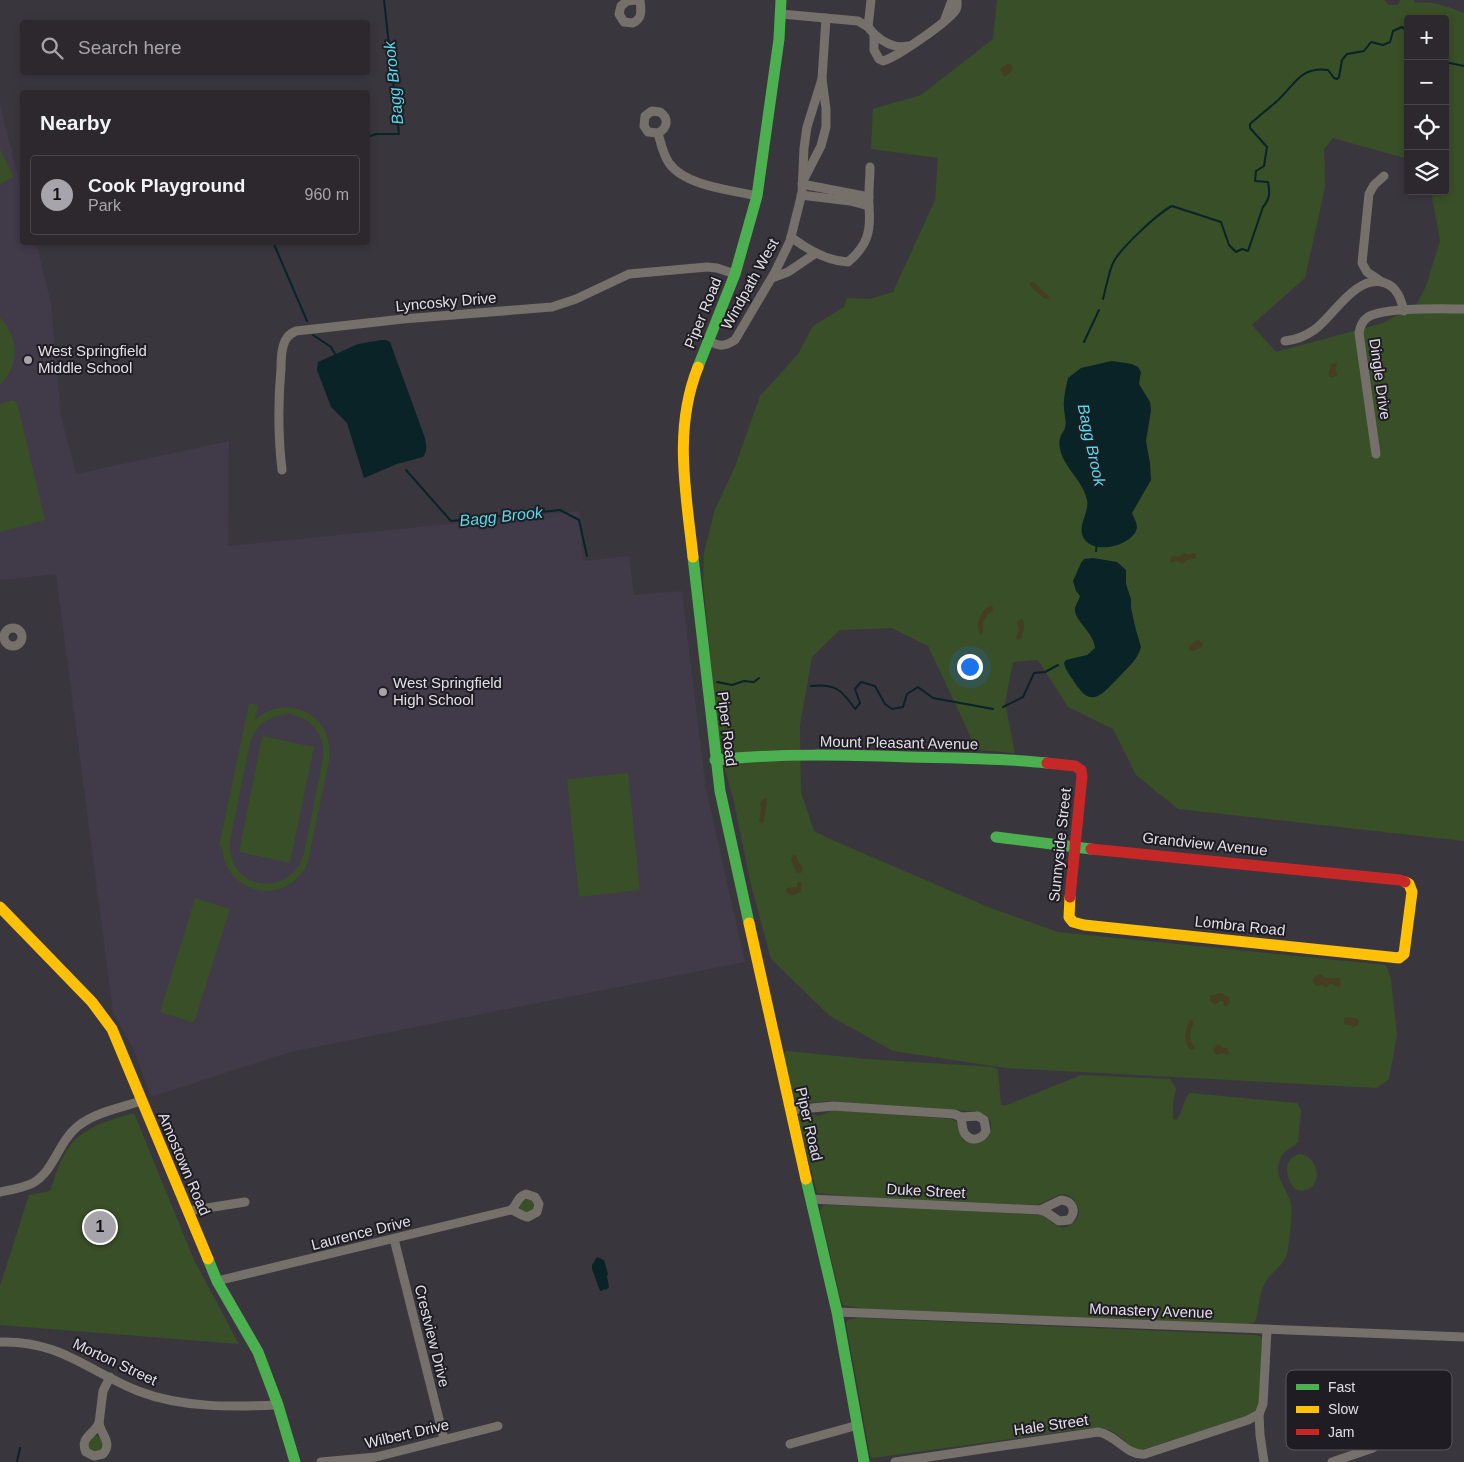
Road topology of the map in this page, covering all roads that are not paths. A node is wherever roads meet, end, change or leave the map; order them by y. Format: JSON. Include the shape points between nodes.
{"nodes":[{"id":1,"x":781,"y":0,"type":"edge"},
{"id":2,"x":871,"y":0,"type":"edge"},
{"id":3,"x":952,"y":0,"type":"edge"},
{"id":4,"x":957,"y":0,"type":"edge"},
{"id":5,"x":781,"y":14,"type":"junction"},
{"id":6,"x":826,"y":18,"type":"junction"},
{"id":7,"x":945,"y":19,"type":"junction"},
{"id":8,"x":868,"y":27,"type":"junction"},
{"id":9,"x":874,"y":34,"type":"junction"},
{"id":10,"x":913,"y":44,"type":"junction"},
{"id":11,"x":822,"y":79,"type":"junction"},
{"id":12,"x":658,"y":134,"type":"dead end"},
{"id":13,"x":870,"y":167,"type":"dead end"},
{"id":14,"x":1384,"y":176,"type":"dead end"},
{"id":15,"x":802,"y":184,"type":"junction"},
{"id":16,"x":801,"y":194,"type":"junction"},
{"id":17,"x":757,"y":196,"type":"junction"},
{"id":18,"x":869,"y":201,"type":"junction"},
{"id":19,"x":791,"y":238,"type":"junction"},
{"id":20,"x":816,"y":253,"type":"junction"},
{"id":21,"x":735,"y":274,"type":"junction"},
{"id":22,"x":772,"y":278,"type":"junction"},
{"id":23,"x":1382,"y":282,"type":"junction"},
{"id":24,"x":1464,"y":308,"type":"edge"},
{"id":25,"x":1404,"y":311,"type":"junction"},
{"id":26,"x":708,"y":340,"type":"junction"},
{"id":27,"x":1285,"y":341,"type":"dead end"},
{"id":28,"x":1376,"y":454,"type":"dead end"},
{"id":29,"x":282,"y":470,"type":"dead end"},
{"id":30,"x":715,"y":760,"type":"junction"},
{"id":31,"x":1081,"y":770,"type":"joint"},
{"id":32,"x":996,"y":837,"type":"dead end"},
{"id":33,"x":1075,"y":847,"type":"junction"},
{"id":34,"x":0,"y":907,"type":"edge"},
{"id":35,"x":1073,"y":922,"type":"joint"},
{"id":36,"x":1403,"y":955,"type":"joint"},
{"id":37,"x":141,"y":1101,"type":"junction"},
{"id":38,"x":791,"y":1110,"type":"junction"},
{"id":39,"x":961,"y":1117,"type":"dead end"},
{"id":40,"x":0,"y":1192,"type":"edge"},
{"id":41,"x":810,"y":1199,"type":"junction"},
{"id":42,"x":245,"y":1202,"type":"dead end"},
{"id":43,"x":510,"y":1210,"type":"dead end"},
{"id":44,"x":1040,"y":1210,"type":"dead end"},
{"id":45,"x":188,"y":1211,"type":"junction"},
{"id":46,"x":394,"y":1239,"type":"junction"},
{"id":47,"x":218,"y":1281,"type":"junction"},
{"id":48,"x":837,"y":1312,"type":"junction"},
{"id":49,"x":1267,"y":1330,"type":"junction"},
{"id":50,"x":1464,"y":1337,"type":"edge"},
{"id":51,"x":0,"y":1342,"type":"edge"},
{"id":52,"x":110,"y":1377,"type":"junction"},
{"id":53,"x":278,"y":1405,"type":"junction"},
{"id":54,"x":1259,"y":1414,"type":"junction"},
{"id":55,"x":99,"y":1423,"type":"dead end"},
{"id":56,"x":858,"y":1425,"type":"junction"},
{"id":57,"x":498,"y":1426,"type":"dead end"},
{"id":58,"x":444,"y":1439,"type":"junction"},
{"id":59,"x":790,"y":1444,"type":"dead end"},
{"id":60,"x":1368,"y":1450,"type":"edge"},
{"id":61,"x":1345,"y":1460,"type":"edge"},
{"id":62,"x":295,"y":1462,"type":"edge"},
{"id":63,"x":321,"y":1462,"type":"edge"},
{"id":64,"x":864,"y":1462,"type":"edge"},
{"id":65,"x":895,"y":1462,"type":"edge"},
{"id":66,"x":1264,"y":1462,"type":"edge"},
{"id":67,"x":1332,"y":1462,"type":"edge"}],
"edges":[{"from":1,"to":5,"type":"street","name":"Piper Road"},
{"from":2,"to":8,"type":"street"},
{"from":3,"to":7,"type":"street"},
{"from":4,"to":7,"type":"street","via":[[955,11]]},
{"from":5,"to":6,"type":"street"},
{"from":5,"to":17,"type":"street","name":"Piper Road"},
{"from":6,"to":8,"type":"street","via":[[858,21]]},
{"from":6,"to":11,"type":"street","name":"Windpath West"},
{"from":7,"to":10,"type":"street"},
{"from":8,"to":9,"type":"street"},
{"from":9,"to":10,"type":"street","via":[[898,47]]},
{"from":9,"to":10,"type":"street","via":[[874,50],[881,60],[888,60]]},
{"from":11,"to":15,"type":"street","name":"Windpath West","via":[[807,127]]},
{"from":11,"to":15,"type":"street","name":"Windpath West","via":[[826,127],[821,146]]},
{"from":12,"to":17,"type":"street","via":[[667,160],[680,174],[701,183]]},
{"from":13,"to":18,"type":"street"},
{"from":14,"to":23,"type":"street","via":[[1370,194],[1362,263],[1367,272]]},
{"from":15,"to":16,"type":"street","name":"Windpath West"},
{"from":15,"to":18,"type":"street"},
{"from":16,"to":18,"type":"street"},
{"from":16,"to":19,"type":"street","name":"Windpath West"},
{"from":17,"to":21,"type":"street","name":"Piper Road"},
{"from":18,"to":20,"type":"street","via":[[869,232],[858,254],[848,262],[840,262]]},
{"from":19,"to":20,"type":"street"},
{"from":19,"to":22,"type":"street","name":"Windpath West"},
{"from":20,"to":22,"type":"street","via":[[788,272]]},
{"from":21,"to":26,"type":"street","name":"Piper Road"},
{"from":21,"to":29,"type":"street","name":"Lyncosky Drive","via":[[708,267],[629,274],[552,307],[388,320],[290,333],[282,351],[280,381]]},
{"from":22,"to":26,"type":"street","name":"Windpath West","via":[[735,340],[721,346]]},
{"from":23,"to":25,"type":"street","via":[[1394,289]]},
{"from":23,"to":27,"type":"street","via":[[1357,288],[1316,329],[1302,338]]},
{"from":24,"to":25,"type":"street","name":"Dingle Drive"},
{"from":25,"to":28,"type":"street","name":"Dingle Drive","via":[[1375,314],[1360,325]]},
{"from":26,"to":30,"type":"street","name":"Piper Road","via":[[694,374],[684,421],[682,450]]},
{"from":30,"to":31,"type":"street","name":"Mount Pleasant Avenue","via":[[822,756],[1008,760],[1072,766]]},
{"from":30,"to":38,"type":"street","name":"Piper Road"},
{"from":31,"to":33,"type":"street","name":"Sunnyside Street"},
{"from":32,"to":33,"type":"street","name":"Grandview Avenue"},
{"from":33,"to":35,"type":"street","name":"Sunnyside Street","via":[[1068,913]]},
{"from":33,"to":36,"type":"street","name":"Grandview Avenue","via":[[1400,880],[1412,889]]},
{"from":34,"to":37,"type":"street","name":"Amostown Road","via":[[104,1017],[119,1044]]},
{"from":35,"to":36,"type":"street","name":"Lombra Road","via":[[1383,957],[1399,958]]},
{"from":37,"to":40,"type":"street","via":[[83,1122],[66,1138],[42,1176],[28,1185]]},
{"from":37,"to":45,"type":"street","name":"Amostown Road"},
{"from":38,"to":39,"type":"street","via":[[833,1106]]},
{"from":38,"to":41,"type":"street","name":"Piper Road"},
{"from":41,"to":44,"type":"street","name":"Duke Street"},
{"from":41,"to":48,"type":"street","name":"Piper Road"},
{"from":42,"to":45,"type":"street"},
{"from":43,"to":46,"type":"street","name":"Laurence Drive"},
{"from":45,"to":47,"type":"street","name":"Amostown Road"},
{"from":46,"to":47,"type":"street","name":"Laurence Drive"},
{"from":46,"to":58,"type":"street","name":"Crestview Drive"},
{"from":47,"to":53,"type":"street","name":"Amostown Road","via":[[258,1352]]},
{"from":48,"to":49,"type":"street","name":"Monastery Avenue"},
{"from":48,"to":56,"type":"street","name":"Piper Road"},
{"from":49,"to":50,"type":"street","name":"Monastery Avenue"},
{"from":49,"to":54,"type":"street","via":[[1264,1399]]},
{"from":51,"to":52,"type":"street","name":"Morton Street","via":[[29,1343],[54,1349]]},
{"from":52,"to":53,"type":"street","name":"Morton Street","via":[[138,1391],[175,1400],[236,1406]]},
{"from":52,"to":55,"type":"street","via":[[103,1391]]},
{"from":53,"to":62,"type":"street","name":"Amostown Road"},
{"from":54,"to":65,"type":"street","name":"Hale Street","via":[[1145,1454],[1133,1453],[1108,1434],[1098,1432]]},
{"from":54,"to":66,"type":"street"},
{"from":56,"to":59,"type":"street"},
{"from":56,"to":64,"type":"street","name":"Piper Road"},
{"from":57,"to":58,"type":"street","name":"Wilbert Drive"},
{"from":58,"to":63,"type":"street","name":"Wilbert Drive","via":[[376,1456]]},
{"from":60,"to":61,"type":"street"},
{"from":61,"to":67,"type":"street"}]}
